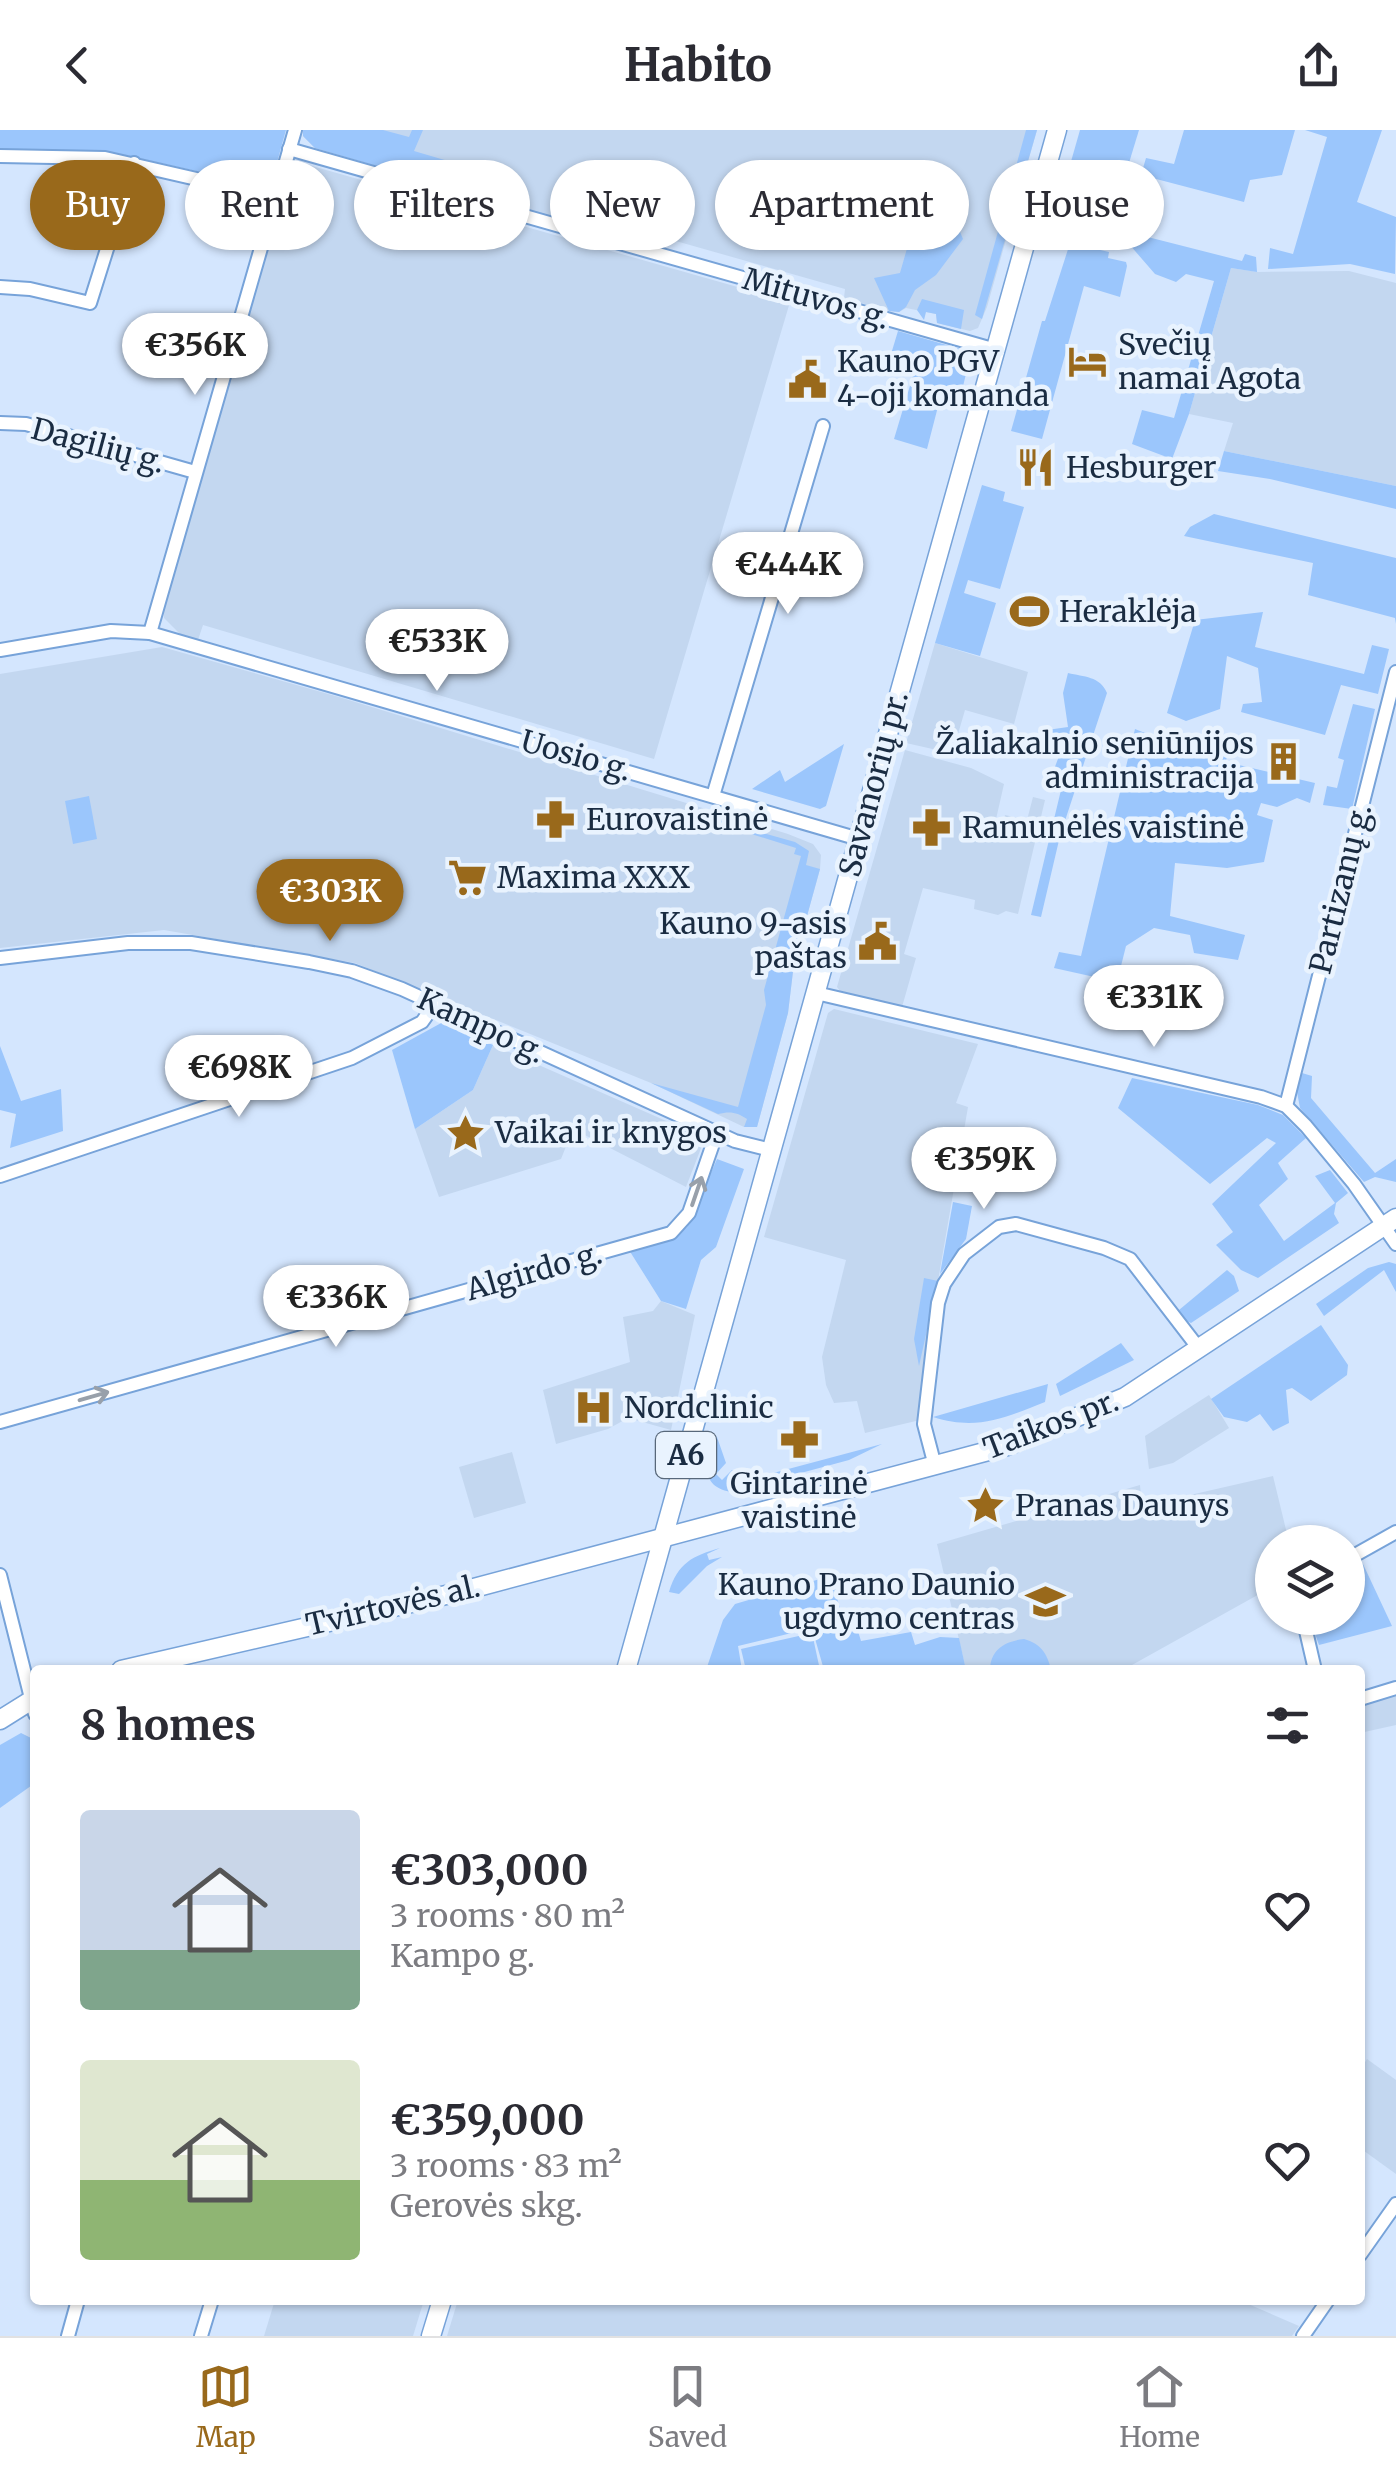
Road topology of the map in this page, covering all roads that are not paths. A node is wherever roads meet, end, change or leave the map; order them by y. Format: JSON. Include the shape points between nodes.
{"nodes":[{"id":1,"x":295,"y":130,"type":"edge"},
{"id":2,"x":1058,"y":130,"type":"edge"},
{"id":3,"x":289,"y":149,"type":"junction"},
{"id":4,"x":0,"y":156,"type":"edge"},
{"id":5,"x":110,"y":160,"type":"edge"},
{"id":6,"x":286,"y":160,"type":"edge"},
{"id":7,"x":107,"y":250,"type":"edge"},
{"id":8,"x":260,"y":250,"type":"edge"},
{"id":9,"x":0,"y":287,"type":"edge"},
{"id":10,"x":996,"y":350,"type":"junction"},
{"id":11,"x":0,"y":423,"type":"edge"},
{"id":12,"x":823,"y":426,"type":"dead end"},
{"id":13,"x":195,"y":472,"type":"junction"},
{"id":14,"x":150,"y":633,"type":"junction"},
{"id":15,"x":0,"y":650,"type":"edge"},
{"id":16,"x":1396,"y":672,"type":"edge"},
{"id":17,"x":713,"y":796,"type":"junction"},
{"id":18,"x":859,"y":838,"type":"junction"},
{"id":19,"x":0,"y":958,"type":"edge"},
{"id":20,"x":816,"y":993,"type":"junction"},
{"id":21,"x":434,"y":1005,"type":"junction"},
{"id":22,"x":1286,"y":1106,"type":"junction"},
{"id":23,"x":717,"y":1132,"type":"junction"},
{"id":24,"x":771,"y":1150,"type":"junction"},
{"id":25,"x":0,"y":1176,"type":"edge"},
{"id":26,"x":1390,"y":1222,"type":"edge"},
{"id":27,"x":1396,"y":1244,"type":"edge"},
{"id":28,"x":1200,"y":1350,"type":"junction"},
{"id":29,"x":0,"y":1422,"type":"edge"},
{"id":30,"x":935,"y":1466,"type":"junction"},
{"id":31,"x":1396,"y":1532,"type":"edge"},
{"id":32,"x":664,"y":1539,"type":"junction"},
{"id":33,"x":1365,"y":1550,"type":"edge"},
{"id":34,"x":0,"y":1574,"type":"edge"},
{"id":35,"x":1307,"y":1635,"type":"edge"},
{"id":36,"x":143,"y":1665,"type":"edge"},
{"id":37,"x":627,"y":1665,"type":"edge"},
{"id":38,"x":1314,"y":1665,"type":"edge"},
{"id":39,"x":1396,"y":1688,"type":"edge"},
{"id":40,"x":30,"y":1689,"type":"edge"},
{"id":41,"x":1365,"y":1697,"type":"edge"},
{"id":42,"x":30,"y":1706,"type":"edge"},
{"id":43,"x":0,"y":1720,"type":"edge"},
{"id":44,"x":1396,"y":2204,"type":"edge"},
{"id":45,"x":1365,"y":2248,"type":"edge"},
{"id":46,"x":77,"y":2305,"type":"edge"},
{"id":47,"x":210,"y":2305,"type":"edge"},
{"id":48,"x":440,"y":2305,"type":"edge"},
{"id":49,"x":1325,"y":2305,"type":"edge"},
{"id":50,"x":68,"y":2336,"type":"edge"},
{"id":51,"x":201,"y":2336,"type":"edge"},
{"id":52,"x":431,"y":2336,"type":"edge"},
{"id":53,"x":1303,"y":2336,"type":"edge"}],
"edges":[{"from":1,"to":3,"type":"street"},
{"from":2,"to":10,"type":"main road","name":"Savanorių pr.","number":"A6"},
{"from":3,"to":6,"type":"street"},
{"from":3,"to":10,"type":"street","name":"Mituvos g."},
{"from":4,"to":5,"type":"street"},
{"from":7,"to":9,"type":"street","via":[[90,304]]},
{"from":8,"to":13,"type":"street"},
{"from":10,"to":18,"type":"main road","name":"Savanorių pr.","number":"A6"},
{"from":11,"to":13,"type":"street","name":"Dagilių g.","via":[[26,424]]},
{"from":12,"to":17,"type":"street"},
{"from":13,"to":14,"type":"street"},
{"from":14,"to":15,"type":"street","name":"Uosio g.","via":[[111,631]]},
{"from":14,"to":17,"type":"street","name":"Uosio g."},
{"from":16,"to":22,"type":"street","name":"Partizanų g."},
{"from":17,"to":18,"type":"street","name":"Uosio g."},
{"from":18,"to":20,"type":"main road","name":"Savanorių pr.","number":"A6"},
{"from":19,"to":21,"type":"street","name":"Kampo g.","via":[[128,943],[191,944],[352,971]]},
{"from":20,"to":22,"type":"street"},
{"from":20,"to":24,"type":"main road","name":"Savanorių pr.","number":"A6"},
{"from":21,"to":23,"type":"street","name":"Kampo g."},
{"from":21,"to":25,"type":"street","via":[[422,1022],[352,1058]]},
{"from":22,"to":26,"type":"street"},
{"from":23,"to":24,"type":"street","name":"Kampo g."},
{"from":29,"to":23,"type":"street","name":"Algirdo g.","one_way":true,"via":[[671,1233],[689,1214]]},
{"from":24,"to":32,"type":"main road","name":"Savanorių pr.","number":"A6"},
{"from":26,"to":27,"type":"street"},
{"from":26,"to":28,"type":"main road","name":"Taikos pr."},
{"from":28,"to":30,"type":"main road","name":"Taikos pr.","via":[[1074,1421]]},
{"from":28,"to":30,"type":"street","via":[[1130,1258],[1016,1224],[999,1228],[964,1254],[938,1302],[924,1424]]},
{"from":30,"to":32,"type":"main road","name":"Taikos pr."},
{"from":31,"to":33,"type":"street"},
{"from":32,"to":36,"type":"main road","name":"Tvirtovės al."},
{"from":32,"to":37,"type":"main road","name":"Savanorių pr.","number":"A6"},
{"from":34,"to":40,"type":"street"},
{"from":35,"to":38,"type":"street"},
{"from":39,"to":41,"type":"street"},
{"from":42,"to":43,"type":"main road"},
{"from":44,"to":45,"type":"street"},
{"from":46,"to":50,"type":"street"},
{"from":47,"to":51,"type":"street"},
{"from":48,"to":52,"type":"main road"},
{"from":49,"to":53,"type":"street"}]}
